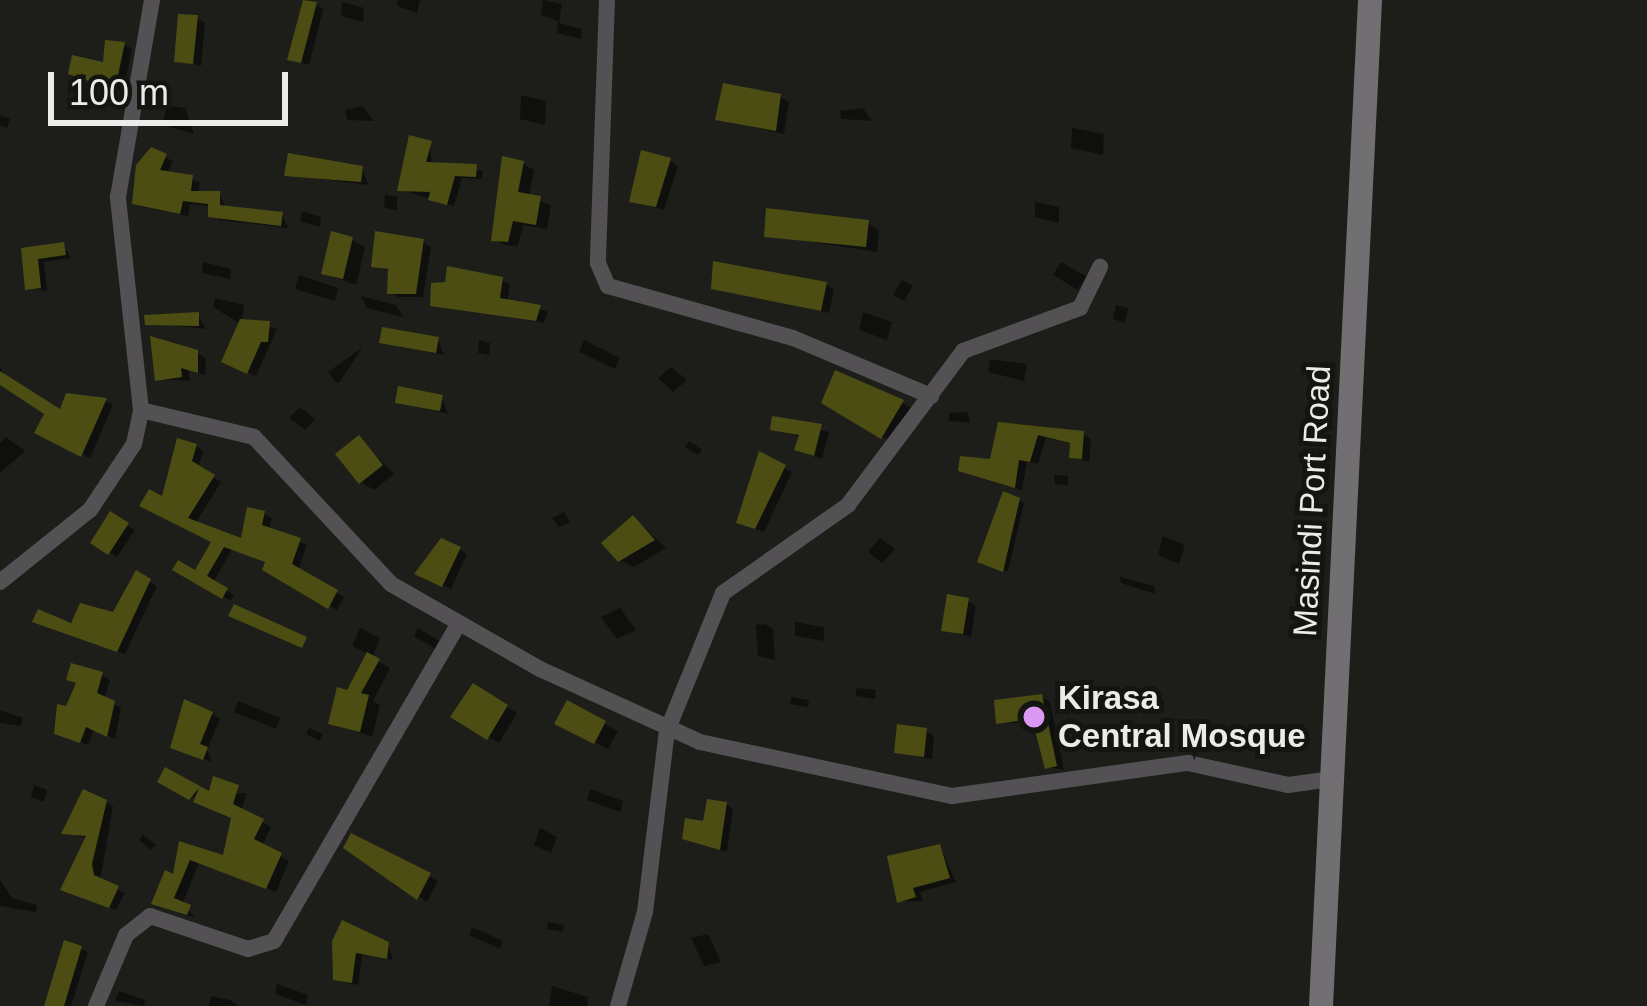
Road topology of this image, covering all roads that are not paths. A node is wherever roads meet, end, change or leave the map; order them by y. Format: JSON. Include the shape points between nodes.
{"nodes":[{"id":1,"x":152,"y":0,"type":"edge"},
{"id":2,"x":607,"y":0,"type":"edge"},
{"id":3,"x":1370,"y":0,"type":"edge"},
{"id":4,"x":1100,"y":267,"type":"dead end"},
{"id":5,"x":932,"y":396,"type":"junction"},
{"id":6,"x":141,"y":410,"type":"junction"},
{"id":7,"x":0,"y":582,"type":"edge"},
{"id":8,"x":458,"y":627,"type":"junction"},
{"id":9,"x":667,"y":731,"type":"junction"},
{"id":10,"x":1331,"y":779,"type":"junction"},
{"id":11,"x":96,"y":1006,"type":"edge"},
{"id":12,"x":618,"y":1006,"type":"edge"},
{"id":13,"x":1321,"y":1006,"type":"edge"}],
"edges":[{"from":1,"to":6,"type":"street","via":[[118,197]]},
{"from":2,"to":5,"type":"street","via":[[598,263],[608,286],[793,338]]},
{"from":3,"to":10,"type":"main road","name":"Masindi Port Road"},
{"from":4,"to":5,"type":"street","via":[[1080,308],[963,351]]},
{"from":5,"to":9,"type":"street","via":[[848,505],[723,593]]},
{"from":6,"to":7,"type":"street","via":[[134,444],[90,510]]},
{"from":6,"to":8,"type":"street","via":[[254,437],[391,584]]},
{"from":8,"to":9,"type":"street"},
{"from":8,"to":11,"type":"street","via":[[274,940],[248,949],[150,916],[126,935]]},
{"from":9,"to":10,"type":"street","via":[[952,796],[1188,763],[1288,785]]},
{"from":9,"to":12,"type":"street","via":[[645,912]]},
{"from":10,"to":13,"type":"main road","name":"Masindi Port Road"}]}
